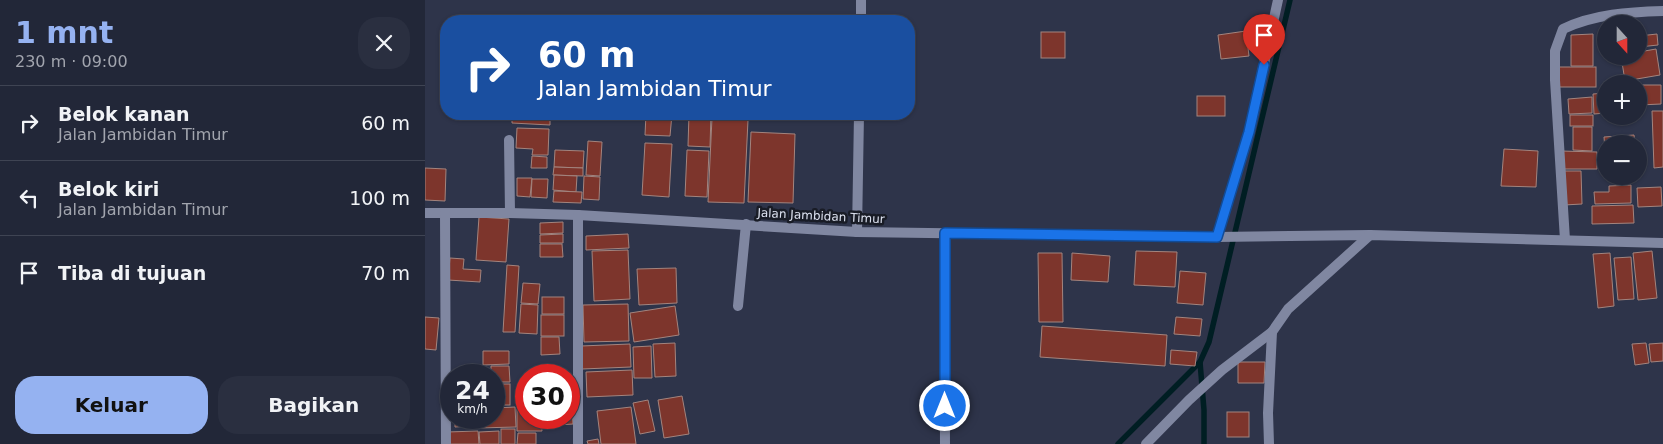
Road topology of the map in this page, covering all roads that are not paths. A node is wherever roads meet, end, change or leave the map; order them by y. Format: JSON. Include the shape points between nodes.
{"nodes":[{"id":1,"x":861,"y":0,"type":"edge"},
{"id":2,"x":1278,"y":0,"type":"edge"},
{"id":3,"x":1663,"y":11,"type":"edge"},
{"id":4,"x":861,"y":15,"type":"edge"},
{"id":5,"x":859,"y":120,"type":"edge"},
{"id":6,"x":509,"y":140,"type":"dead end"},
{"id":7,"x":425,"y":213,"type":"edge"},
{"id":8,"x":445,"y":213,"type":"junction"},
{"id":9,"x":509,"y":213,"type":"junction"},
{"id":10,"x":577,"y":215,"type":"junction"},
{"id":11,"x":746,"y":224,"type":"junction"},
{"id":12,"x":857,"y":232,"type":"junction"},
{"id":13,"x":945,"y":233,"type":"junction"},
{"id":14,"x":1370,"y":234,"type":"junction"},
{"id":15,"x":1222,"y":237,"type":"junction"},
{"id":16,"x":1565,"y":240,"type":"junction"},
{"id":17,"x":1663,"y":243,"type":"edge"},
{"id":18,"x":739,"y":306,"type":"dead end"},
{"id":19,"x":1272,"y":332,"type":"junction"},
{"id":20,"x":446,"y":444,"type":"edge"},
{"id":21,"x":578,"y":444,"type":"edge"},
{"id":22,"x":945,"y":444,"type":"edge"},
{"id":23,"x":1146,"y":444,"type":"edge"},
{"id":24,"x":1269,"y":444,"type":"edge"}],
"edges":[{"from":1,"to":4,"type":"street"},
{"from":2,"to":15,"type":"street"},
{"from":3,"to":16,"type":"street","via":[[1589,19],[1563,29],[1555,52],[1555,80]]},
{"from":5,"to":12,"type":"street"},
{"from":6,"to":9,"type":"street"},
{"from":7,"to":8,"type":"street","name":"Jalan Jambidan Timur"},
{"from":8,"to":9,"type":"street","name":"Jalan Jambidan Timur"},
{"from":8,"to":20,"type":"street"},
{"from":9,"to":10,"type":"street","name":"Jalan Jambidan Timur"},
{"from":10,"to":11,"type":"street","name":"Jalan Jambidan Timur"},
{"from":10,"to":21,"type":"street"},
{"from":11,"to":12,"type":"street","name":"Jalan Jambidan Timur"},
{"from":11,"to":18,"type":"street"},
{"from":12,"to":13,"type":"street","name":"Jalan Jambidan Timur"},
{"from":13,"to":15,"type":"street","name":"Jalan Jambidan Timur"},
{"from":13,"to":22,"type":"street"},
{"from":14,"to":15,"type":"street","name":"Jalan Jambidan Timur"},
{"from":14,"to":16,"type":"street","name":"Jalan Jambidan Timur"},
{"from":14,"to":19,"type":"street","via":[[1288,309]]},
{"from":16,"to":17,"type":"street","name":"Jalan Jambidan Timur"},
{"from":19,"to":23,"type":"street","via":[[1222,370]]},
{"from":19,"to":24,"type":"street"}]}
